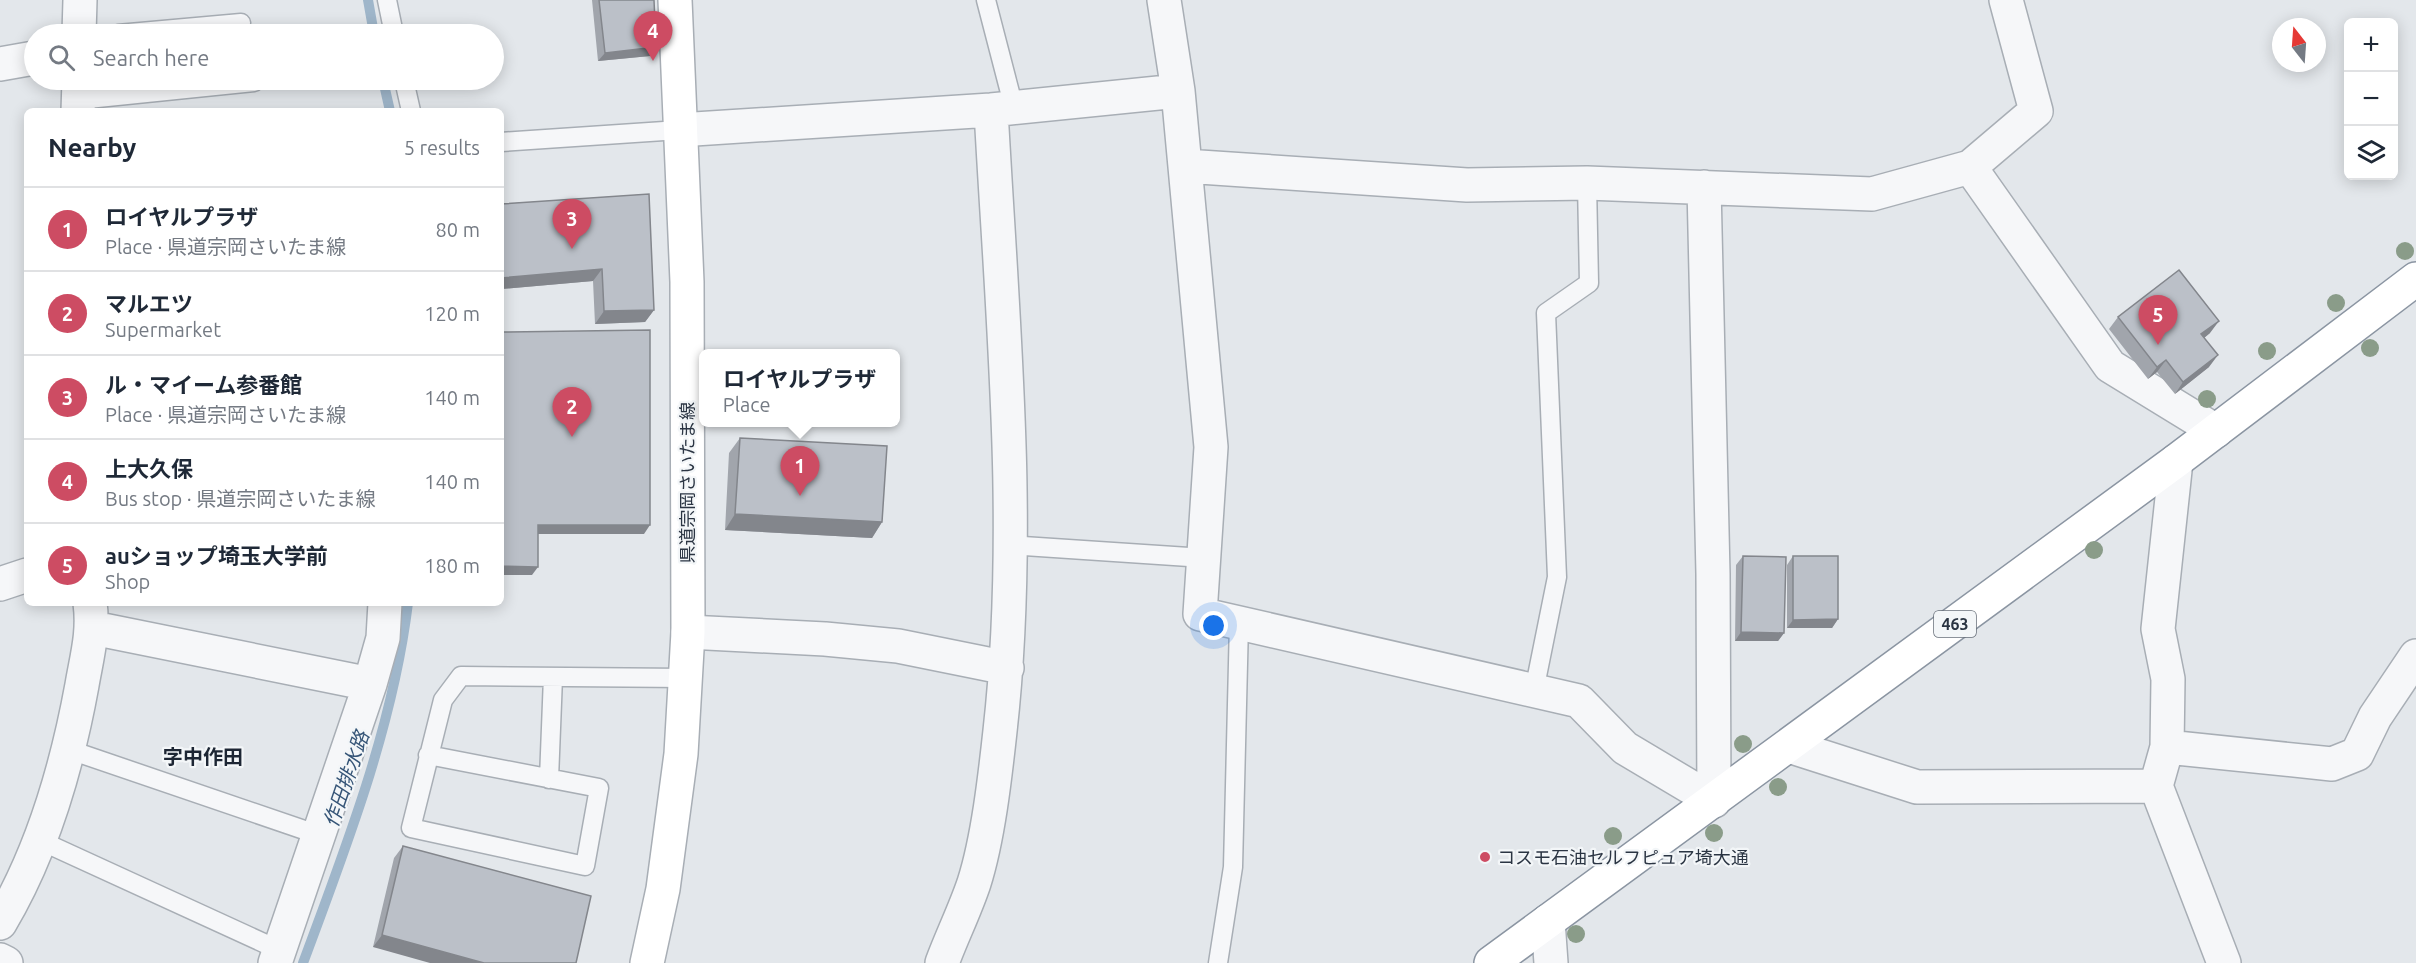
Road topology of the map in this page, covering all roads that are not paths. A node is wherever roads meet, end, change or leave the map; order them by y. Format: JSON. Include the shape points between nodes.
{"nodes":[{"id":1,"x":80,"y":0,"type":"edge"},
{"id":2,"x":387,"y":0,"type":"edge"},
{"id":3,"x":675,"y":0,"type":"edge"},
{"id":4,"x":986,"y":0,"type":"edge"},
{"id":5,"x":1164,"y":0,"type":"edge"},
{"id":6,"x":2006,"y":0,"type":"edge"},
{"id":7,"x":241,"y":23,"type":"dead end"},
{"id":8,"x":79,"y":24,"type":"edge"},
{"id":9,"x":230,"y":24,"type":"edge"},
{"id":10,"x":392,"y":24,"type":"edge"},
{"id":11,"x":24,"y":60,"type":"edge"},
{"id":12,"x":0,"y":64,"type":"edge"},
{"id":13,"x":160,"y":90,"type":"edge"},
{"id":14,"x":406,"y":90,"type":"edge"},
{"id":15,"x":1178,"y":91,"type":"junction"},
{"id":16,"x":78,"y":97,"type":"edge"},
{"id":17,"x":410,"y":108,"type":"edge"},
{"id":18,"x":1003,"y":109,"type":"junction"},
{"id":19,"x":679,"y":130,"type":"junction"},
{"id":20,"x":504,"y":142,"type":"edge"},
{"id":21,"x":1185,"y":166,"type":"junction"},
{"id":22,"x":1970,"y":167,"type":"junction"},
{"id":23,"x":1587,"y":183,"type":"junction"},
{"id":24,"x":1704,"y":187,"type":"junction"},
{"id":25,"x":2416,"y":279,"type":"edge"},
{"id":26,"x":2216,"y":431,"type":"junction"},
{"id":27,"x":2176,"y":461,"type":"junction"},
{"id":28,"x":1009,"y":545,"type":"junction"},
{"id":29,"x":1203,"y":558,"type":"junction"},
{"id":30,"x":24,"y":576,"type":"edge"},
{"id":31,"x":0,"y":584,"type":"edge"},
{"id":32,"x":385,"y":606,"type":"edge"},
{"id":33,"x":92,"y":616,"type":"edge"},
{"id":34,"x":1239,"y":623,"type":"junction"},
{"id":35,"x":688,"y":632,"type":"junction"},
{"id":36,"x":2416,"y":656,"type":"edge"},
{"id":37,"x":1007,"y":668,"type":"junction"},
{"id":38,"x":553,"y":677,"type":"junction"},
{"id":39,"x":686,"y":678,"type":"junction"},
{"id":40,"x":370,"y":684,"type":"junction"},
{"id":41,"x":1534,"y":691,"type":"junction"},
{"id":42,"x":1789,"y":746,"type":"junction"},
{"id":43,"x":2167,"y":747,"type":"junction"},
{"id":44,"x":70,"y":750,"type":"junction"},
{"id":45,"x":428,"y":755,"type":"junction"},
{"id":46,"x":549,"y":779,"type":"junction"},
{"id":47,"x":2156,"y":786,"type":"junction"},
{"id":48,"x":1714,"y":801,"type":"junction"},
{"id":49,"x":319,"y":835,"type":"junction"},
{"id":50,"x":39,"y":840,"type":"junction"},
{"id":51,"x":1548,"y":921,"type":"junction"},
{"id":52,"x":0,"y":923,"type":"edge"},
{"id":53,"x":277,"y":957,"type":"edge"},
{"id":54,"x":0,"y":960,"type":"edge"},
{"id":55,"x":6,"y":963,"type":"edge"},
{"id":56,"x":647,"y":963,"type":"edge"},
{"id":57,"x":942,"y":963,"type":"edge"},
{"id":58,"x":1218,"y":963,"type":"edge"},
{"id":59,"x":1491,"y":963,"type":"edge"},
{"id":60,"x":1551,"y":963,"type":"edge"},
{"id":61,"x":2224,"y":963,"type":"edge"}],
"edges":[{"from":1,"to":8,"type":"street"},
{"from":2,"to":10,"type":"lane"},
{"from":3,"to":19,"type":"main road","name":"県道宗岡さいたま線"},
{"from":4,"to":18,"type":"lane"},
{"from":5,"to":15,"type":"street"},
{"from":6,"to":22,"type":"street","via":[[2036,111]]},
{"from":7,"to":9,"type":"lane"},
{"from":11,"to":12,"type":"street"},
{"from":13,"to":16,"type":"lane"},
{"from":14,"to":17,"type":"lane"},
{"from":15,"to":18,"type":"street"},
{"from":15,"to":21,"type":"street"},
{"from":18,"to":19,"type":"street"},
{"from":18,"to":28,"type":"street"},
{"from":19,"to":20,"type":"lane"},
{"from":19,"to":35,"type":"main road","name":"県道宗岡さいたま線","via":[[687,282]]},
{"from":21,"to":23,"type":"street","via":[[1467,185]]},
{"from":21,"to":29,"type":"street","via":[[1211,447]]},
{"from":22,"to":24,"type":"street","via":[[1872,194]]},
{"from":22,"to":26,"type":"street","via":[[2110,366]]},
{"from":23,"to":24,"type":"street"},
{"from":23,"to":41,"type":"lane","via":[[1589,284],[1546,313],[1557,577]]},
{"from":24,"to":48,"type":"street"},
{"from":25,"to":26,"type":"main road","number":"463"},
{"from":26,"to":27,"type":"main road","number":"463"},
{"from":27,"to":42,"type":"main road","number":"463"},
{"from":27,"to":43,"type":"street","via":[[2158,629],[2168,679]]},
{"from":28,"to":29,"type":"lane"},
{"from":28,"to":37,"type":"street"},
{"from":29,"to":34,"type":"street","via":[[1200,614]]},
{"from":30,"to":31,"type":"street"},
{"from":32,"to":40,"type":"street","via":[[383,638]]},
{"from":33,"to":40,"type":"street"},
{"from":33,"to":44,"type":"street"},
{"from":34,"to":41,"type":"street"},
{"from":34,"to":58,"type":"lane","via":[[1233,867]]},
{"from":35,"to":37,"type":"street","via":[[898,646]]},
{"from":35,"to":39,"type":"main road","name":"県道宗岡さいたま線"},
{"from":36,"to":43,"type":"street","via":[[2374,717],[2357,754],[2332,764]]},
{"from":37,"to":57,"type":"street","via":[[994,783],[974,881]]},
{"from":38,"to":39,"type":"lane"},
{"from":38,"to":45,"type":"lane","via":[[461,675],[443,700]]},
{"from":38,"to":46,"type":"lane"},
{"from":39,"to":56,"type":"main road","name":"県道宗岡さいたま線","via":[[681,754],[663,889]]},
{"from":40,"to":49,"type":"street"},
{"from":41,"to":48,"type":"street","via":[[1580,701],[1625,747]]},
{"from":42,"to":47,"type":"street","via":[[1917,787]]},
{"from":42,"to":48,"type":"main road","number":"463"},
{"from":43,"to":47,"type":"street"},
{"from":44,"to":49,"type":"lane"},
{"from":44,"to":50,"type":"street"},
{"from":45,"to":46,"type":"lane"},
{"from":45,"to":46,"type":"lane","via":[[411,828],[585,866],[599,788]]},
{"from":47,"to":61,"type":"street"},
{"from":48,"to":51,"type":"main road","number":"463"},
{"from":49,"to":53,"type":"street"},
{"from":50,"to":52,"type":"street"},
{"from":50,"to":53,"type":"lane"},
{"from":51,"to":59,"type":"main road","number":"463"},
{"from":51,"to":60,"type":"street"},
{"from":54,"to":55,"type":"street"}]}
